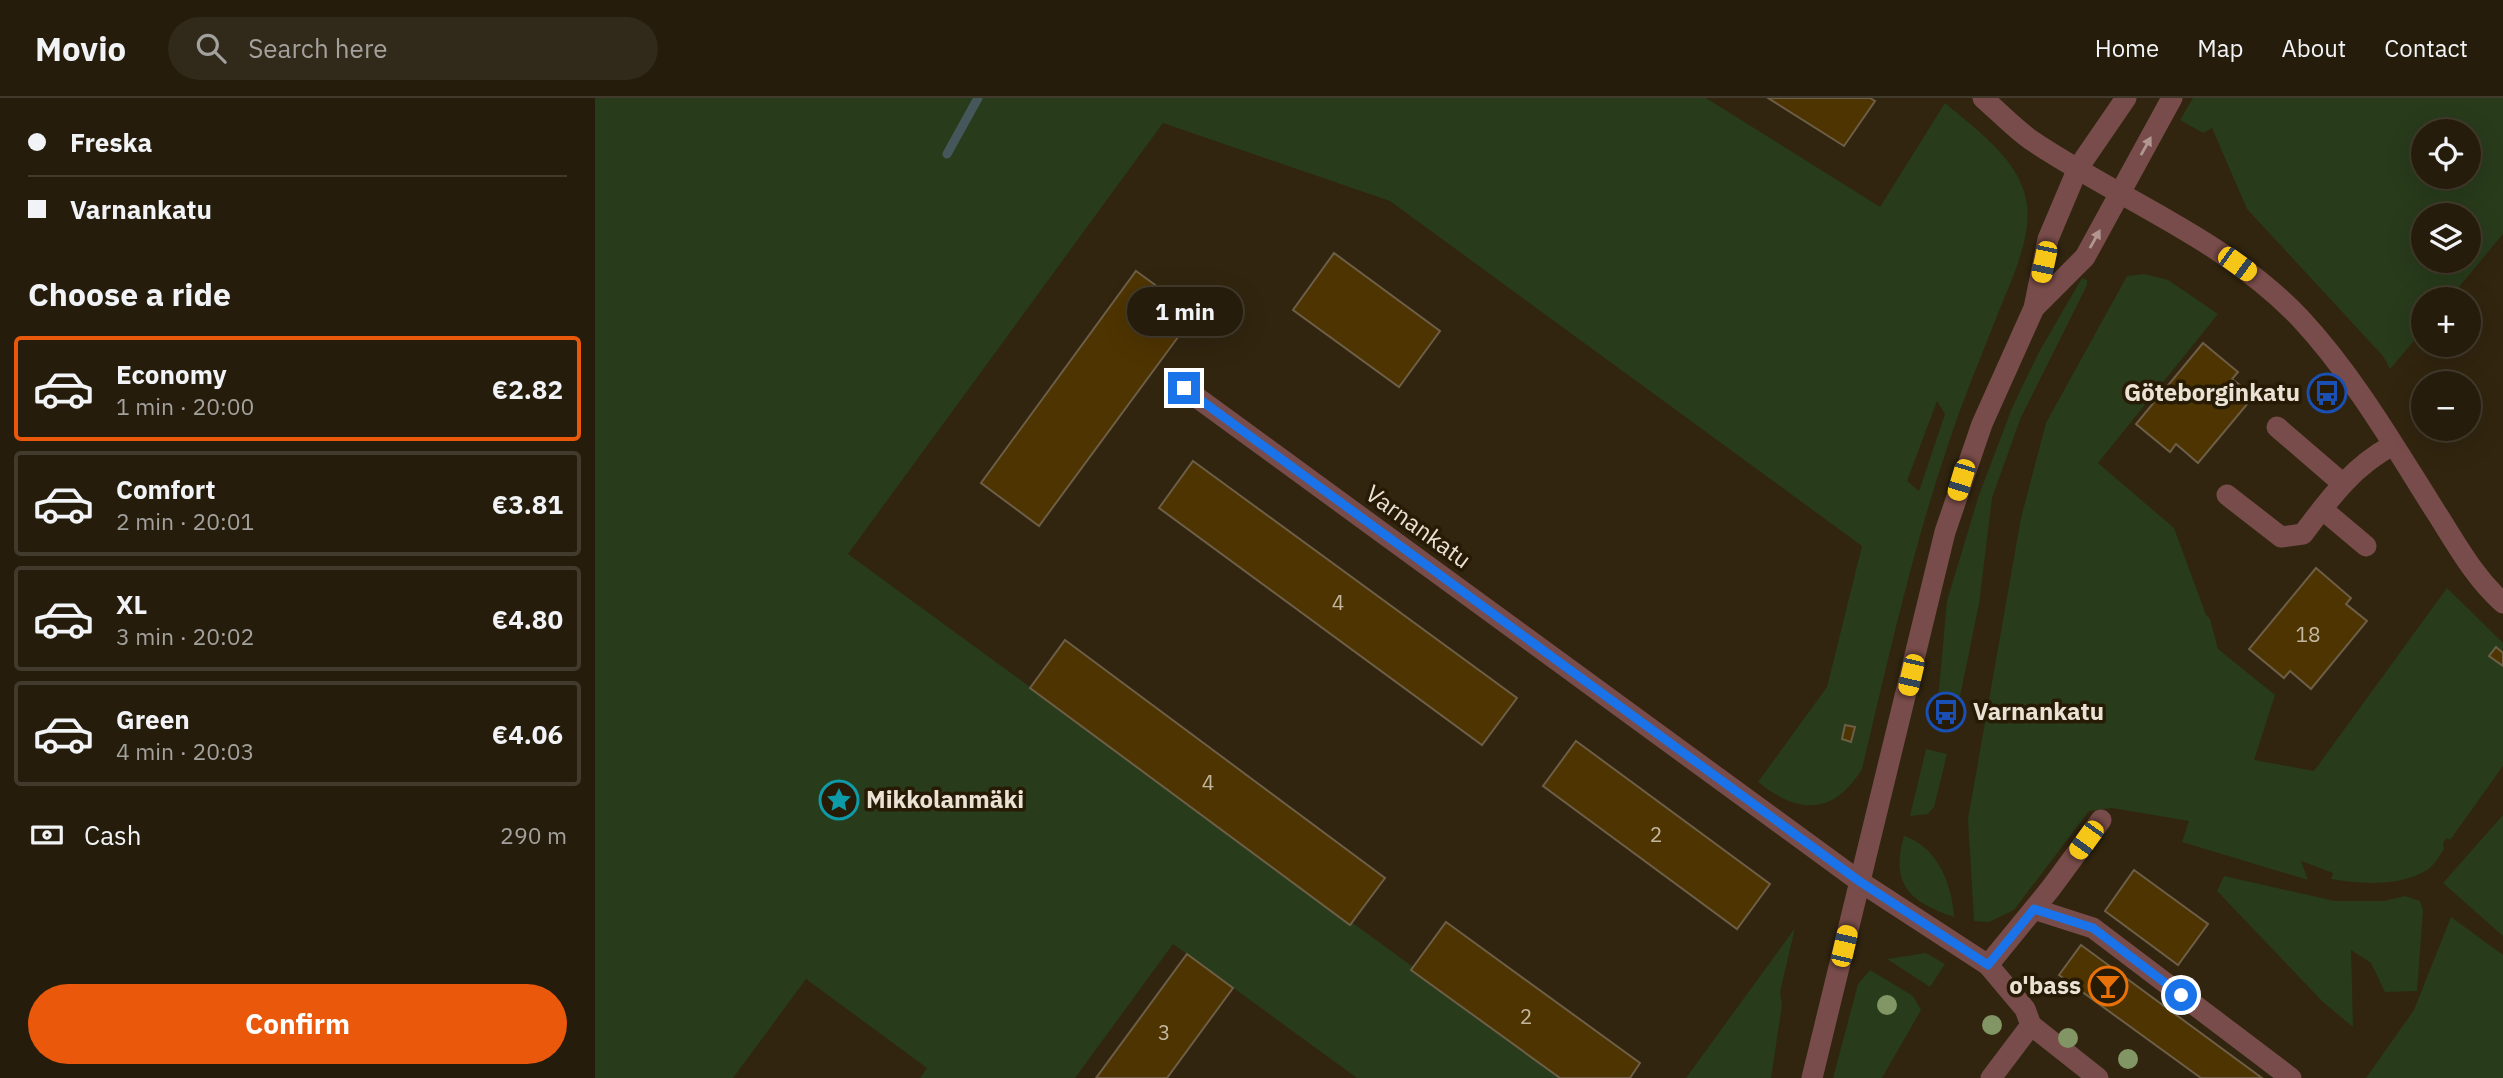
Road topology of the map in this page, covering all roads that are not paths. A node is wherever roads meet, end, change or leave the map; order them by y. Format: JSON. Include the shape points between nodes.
{"nodes":[{"id":1,"x":1983,"y":98,"type":"edge"},
{"id":2,"x":2126,"y":98,"type":"edge"},
{"id":3,"x":2172,"y":98,"type":"edge"},
{"id":4,"x":2078,"y":168,"type":"junction"},
{"id":5,"x":2120,"y":193,"type":"junction"},
{"id":6,"x":2034,"y":308,"type":"junction"},
{"id":7,"x":1184,"y":388,"type":"dead end"},
{"id":8,"x":2277,"y":427,"type":"dead end"},
{"id":9,"x":2393,"y":444,"type":"junction"},
{"id":10,"x":2342,"y":483,"type":"junction"},
{"id":11,"x":2228,"y":495,"type":"dead end"},
{"id":12,"x":2322,"y":509,"type":"junction"},
{"id":13,"x":2367,"y":546,"type":"dead end"},
{"id":14,"x":2503,"y":603,"type":"edge"},
{"id":15,"x":2101,"y":820,"type":"dead end"},
{"id":16,"x":1859,"y":881,"type":"junction"},
{"id":17,"x":2034,"y":909,"type":"junction"},
{"id":18,"x":1988,"y":965,"type":"junction"},
{"id":19,"x":2031,"y":1026,"type":"junction"},
{"id":20,"x":1812,"y":1078,"type":"edge"},
{"id":21,"x":1991,"y":1078,"type":"edge"},
{"id":22,"x":2098,"y":1078,"type":"edge"},
{"id":23,"x":2291,"y":1078,"type":"edge"}],
"edges":[{"from":1,"to":4,"type":"street","via":[[2029,139]]},
{"from":2,"to":4,"type":"street"},
{"from":5,"to":3,"type":"street","one_way":true},
{"from":4,"to":5,"type":"street"},
{"from":4,"to":6,"type":"street","via":[[2049,239]]},
{"from":6,"to":5,"type":"street","one_way":true,"via":[[2085,257]]},
{"from":5,"to":9,"type":"street","via":[[2215,248],[2279,299],[2335,357]]},
{"from":6,"to":16,"type":"street","via":[[1982,424],[1945,533]]},
{"from":7,"to":16,"type":"street","name":"Varnankatu"},
{"from":8,"to":10,"type":"street"},
{"from":9,"to":10,"type":"street","via":[[2368,458]]},
{"from":9,"to":14,"type":"street","via":[[2470,569]]},
{"from":10,"to":12,"type":"street"},
{"from":11,"to":12,"type":"street","via":[[2281,537],[2303,534]]},
{"from":12,"to":13,"type":"street"},
{"from":15,"to":17,"type":"street"},
{"from":16,"to":18,"type":"street","name":"Varnankatu"},
{"from":16,"to":20,"type":"street"},
{"from":17,"to":18,"type":"street"},
{"from":17,"to":23,"type":"street","via":[[2093,928]]},
{"from":18,"to":19,"type":"street","name":"Varnankatu","via":[[2025,1009]]},
{"from":19,"to":21,"type":"street"},
{"from":19,"to":22,"type":"street"}]}
